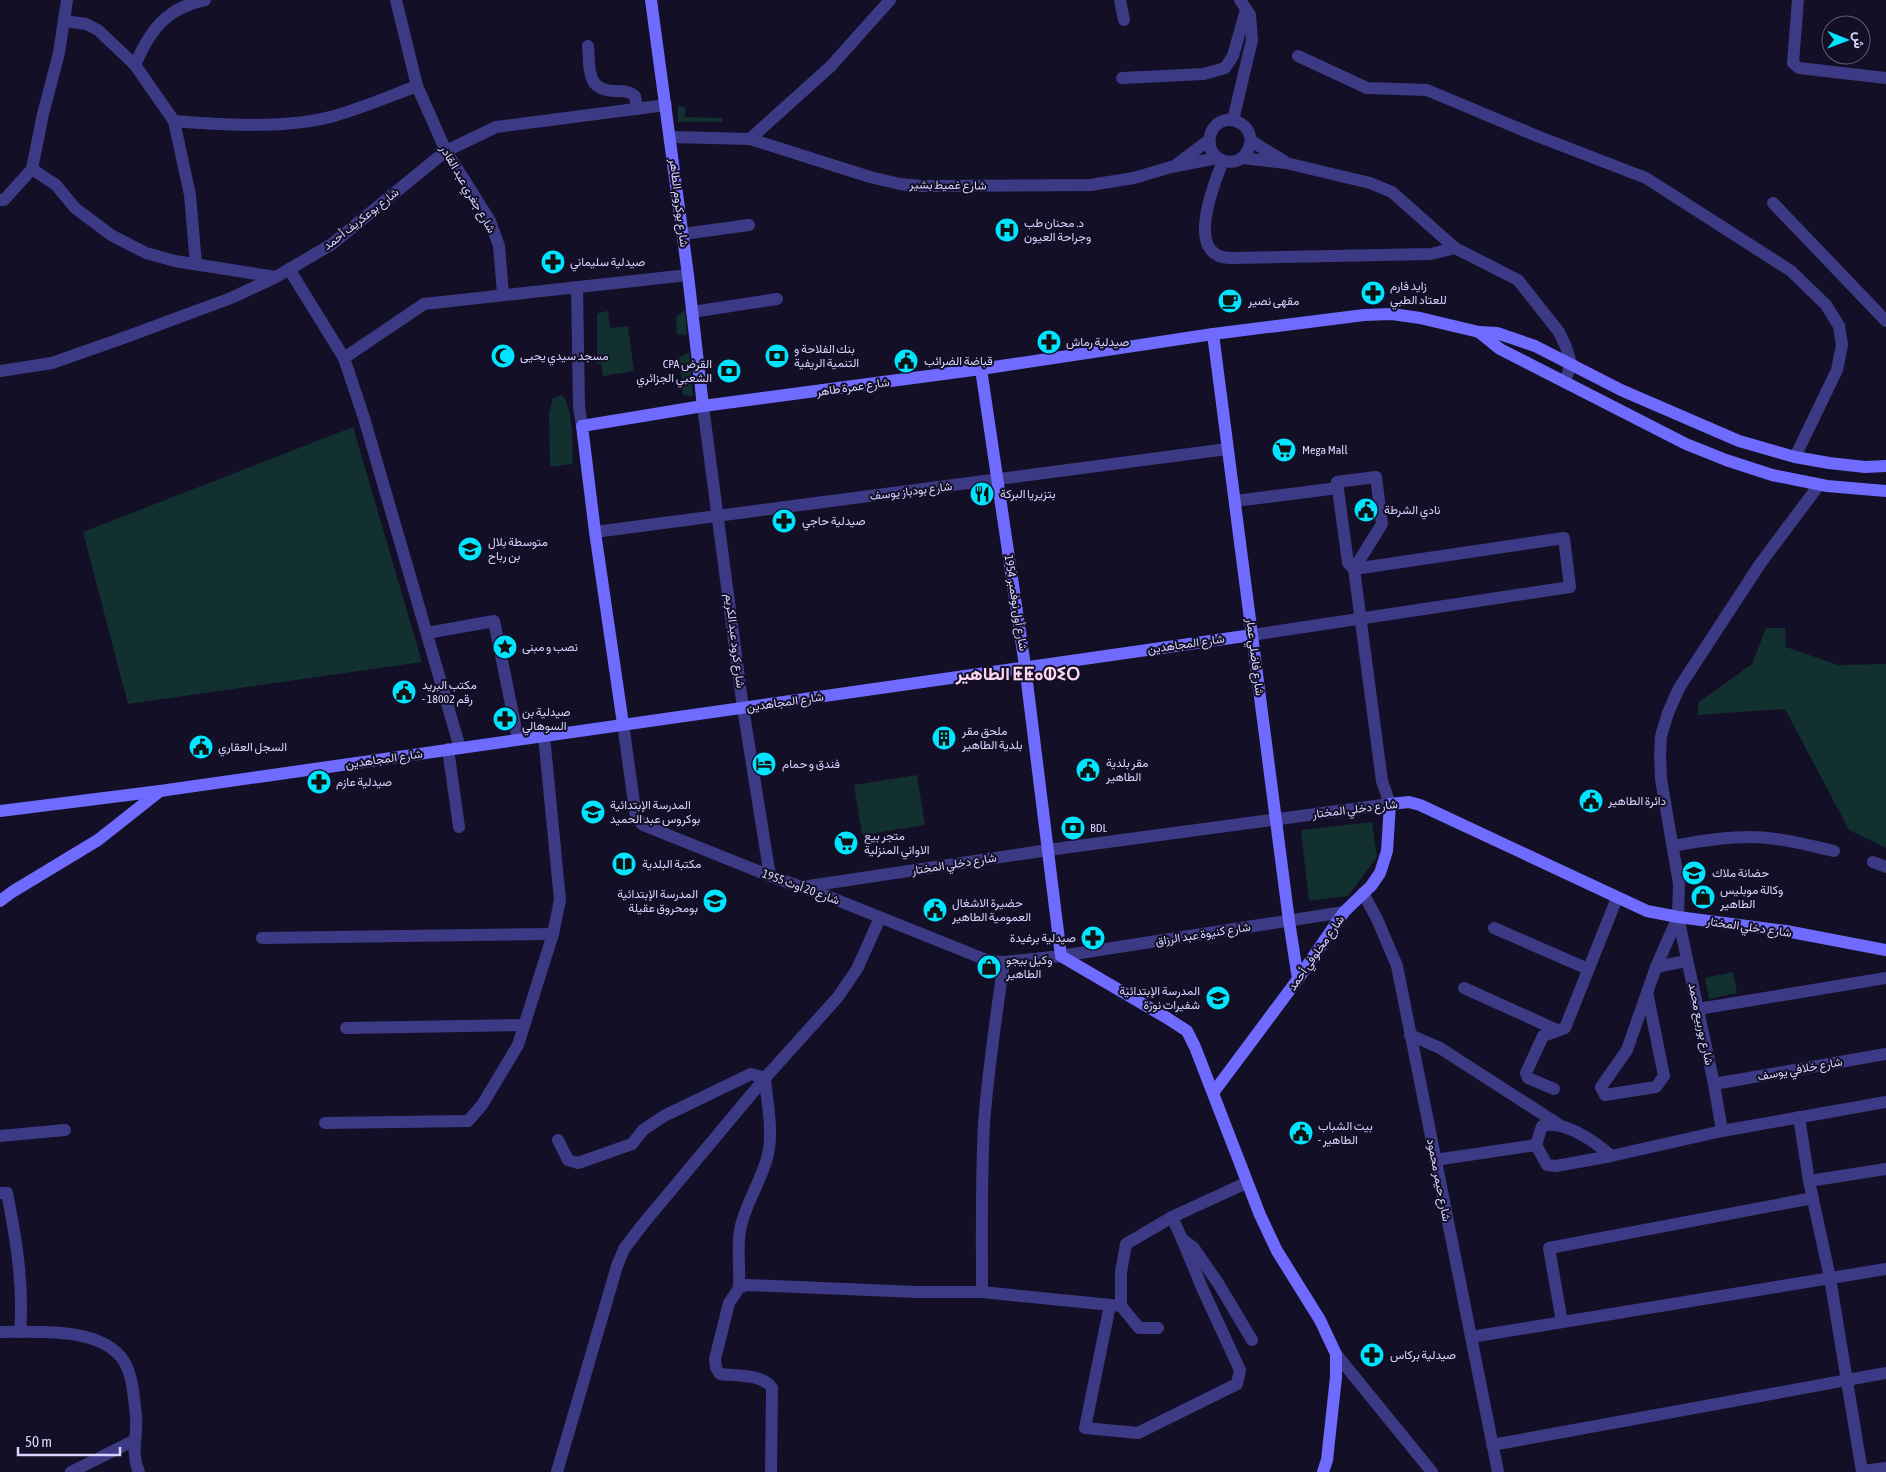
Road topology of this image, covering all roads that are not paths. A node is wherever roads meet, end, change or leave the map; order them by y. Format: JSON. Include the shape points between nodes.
{"nodes":[{"id":1,"x":67,"y":0,"type":"edge"},
{"id":2,"x":205,"y":0,"type":"edge"},
{"id":3,"x":396,"y":0,"type":"edge"},
{"id":4,"x":652,"y":0,"type":"edge"},
{"id":5,"x":890,"y":0,"type":"edge"},
{"id":6,"x":1120,"y":0,"type":"edge"},
{"id":7,"x":1798,"y":0,"type":"edge"},
{"id":8,"x":1243,"y":5,"type":"edge"},
{"id":9,"x":1124,"y":20,"type":"dead end"},
{"id":10,"x":64,"y":21,"type":"junction"},
{"id":11,"x":588,"y":46,"type":"dead end"},
{"id":12,"x":1298,"y":56,"type":"dead end"},
{"id":13,"x":135,"y":65,"type":"junction"},
{"id":14,"x":1122,"y":78,"type":"dead end"},
{"id":15,"x":1886,"y":78,"type":"edge"},
{"id":16,"x":417,"y":86,"type":"junction"},
{"id":17,"x":666,"y":105,"type":"junction"},
{"id":18,"x":637,"y":109,"type":"junction"},
{"id":19,"x":1233,"y":120,"type":"junction"},
{"id":20,"x":174,"y":121,"type":"junction"},
{"id":21,"x":670,"y":138,"type":"junction"},
{"id":22,"x":750,"y":139,"type":"junction"},
{"id":23,"x":1209,"y":140,"type":"junction"},
{"id":24,"x":1251,"y":140,"type":"junction"},
{"id":25,"x":446,"y":151,"type":"junction"},
{"id":26,"x":1242,"y":158,"type":"junction"},
{"id":27,"x":1220,"y":160,"type":"junction"},
{"id":28,"x":1286,"y":163,"type":"junction"},
{"id":29,"x":1171,"y":168,"type":"junction"},
{"id":30,"x":32,"y":169,"type":"junction"},
{"id":31,"x":0,"y":200,"type":"edge"},
{"id":32,"x":1772,"y":203,"type":"dead end"},
{"id":33,"x":749,"y":225,"type":"dead end"},
{"id":34,"x":683,"y":234,"type":"junction"},
{"id":35,"x":1455,"y":248,"type":"junction"},
{"id":36,"x":196,"y":264,"type":"junction"},
{"id":37,"x":226,"y":269,"type":"junction"},
{"id":38,"x":289,"y":269,"type":"junction"},
{"id":39,"x":688,"y":275,"type":"junction"},
{"id":40,"x":276,"y":277,"type":"junction"},
{"id":41,"x":577,"y":287,"type":"junction"},
{"id":42,"x":246,"y":291,"type":"junction"},
{"id":43,"x":503,"y":294,"type":"junction"},
{"id":44,"x":777,"y":299,"type":"dead end"},
{"id":45,"x":692,"y":312,"type":"junction"},
{"id":46,"x":1886,"y":320,"type":"edge"},
{"id":47,"x":1479,"y":332,"type":"junction"},
{"id":48,"x":1213,"y":334,"type":"junction"},
{"id":49,"x":344,"y":358,"type":"junction"},
{"id":50,"x":1571,"y":363,"type":"junction"},
{"id":51,"x":981,"y":369,"type":"junction"},
{"id":52,"x":0,"y":372,"type":"edge"},
{"id":53,"x":1565,"y":382,"type":"junction"},
{"id":54,"x":703,"y":406,"type":"junction"},
{"id":55,"x":582,"y":426,"type":"junction"},
{"id":56,"x":1227,"y":448,"type":"junction"},
{"id":57,"x":1795,"y":457,"type":"junction"},
{"id":58,"x":1886,"y":466,"type":"edge"},
{"id":59,"x":997,"y":480,"type":"junction"},
{"id":60,"x":1819,"y":484,"type":"junction"},
{"id":61,"x":1338,"y":488,"type":"junction"},
{"id":62,"x":1886,"y":491,"type":"edge"},
{"id":63,"x":1235,"y":501,"type":"junction"},
{"id":64,"x":718,"y":516,"type":"junction"},
{"id":65,"x":595,"y":532,"type":"junction"},
{"id":66,"x":1354,"y":569,"type":"junction"},
{"id":67,"x":1360,"y":619,"type":"junction"},
{"id":68,"x":427,"y":633,"type":"junction"},
{"id":69,"x":1252,"y":635,"type":"junction"},
{"id":70,"x":1025,"y":666,"type":"junction"},
{"id":71,"x":743,"y":708,"type":"junction"},
{"id":72,"x":623,"y":724,"type":"junction"},
{"id":73,"x":544,"y":736,"type":"junction"},
{"id":74,"x":518,"y":739,"type":"junction"},
{"id":75,"x":454,"y":749,"type":"junction"},
{"id":76,"x":160,"y":791,"type":"junction"},
{"id":77,"x":1390,"y":804,"type":"junction"},
{"id":78,"x":0,"y":811,"type":"edge"},
{"id":79,"x":1276,"y":819,"type":"junction"},
{"id":80,"x":459,"y":827,"type":"dead end"},
{"id":81,"x":1673,"y":846,"type":"junction"},
{"id":82,"x":1048,"y":850,"type":"junction"},
{"id":83,"x":1834,"y":850,"type":"dead end"},
{"id":84,"x":1873,"y":862,"type":"dead end"},
{"id":85,"x":1886,"y":867,"type":"edge"},
{"id":86,"x":770,"y":876,"type":"junction"},
{"id":87,"x":802,"y":887,"type":"joint"},
{"id":88,"x":829,"y":889,"type":"junction"},
{"id":89,"x":1363,"y":893,"type":"junction"},
{"id":90,"x":1617,"y":898,"type":"junction"},
{"id":91,"x":0,"y":901,"type":"edge"},
{"id":92,"x":1344,"y":912,"type":"junction"},
{"id":93,"x":1678,"y":917,"type":"junction"},
{"id":94,"x":880,"y":918,"type":"junction"},
{"id":95,"x":1289,"y":921,"type":"junction"},
{"id":96,"x":1494,"y":928,"type":"dead end"},
{"id":97,"x":553,"y":934,"type":"junction"},
{"id":98,"x":262,"y":938,"type":"dead end"},
{"id":99,"x":1886,"y":950,"type":"edge"},
{"id":100,"x":1061,"y":956,"type":"junction"},
{"id":101,"x":1686,"y":961,"type":"junction"},
{"id":102,"x":1004,"y":962,"type":"junction"},
{"id":103,"x":1656,"y":967,"type":"junction"},
{"id":104,"x":1588,"y":969,"type":"junction"},
{"id":105,"x":1886,"y":978,"type":"edge"},
{"id":106,"x":1298,"y":979,"type":"junction"},
{"id":107,"x":1464,"y":988,"type":"dead end"},
{"id":108,"x":1647,"y":992,"type":"junction"},
{"id":109,"x":1698,"y":1009,"type":"junction"},
{"id":110,"x":524,"y":1025,"type":"junction"},
{"id":111,"x":346,"y":1028,"type":"dead end"},
{"id":112,"x":1557,"y":1030,"type":"junction"},
{"id":113,"x":1410,"y":1035,"type":"junction"},
{"id":114,"x":1886,"y":1054,"type":"edge"},
{"id":115,"x":765,"y":1078,"type":"junction"},
{"id":116,"x":1714,"y":1084,"type":"junction"},
{"id":117,"x":1554,"y":1089,"type":"dead end"},
{"id":118,"x":1213,"y":1093,"type":"junction"},
{"id":119,"x":1886,"y":1102,"type":"edge"},
{"id":120,"x":1799,"y":1116,"type":"junction"},
{"id":121,"x":325,"y":1123,"type":"dead end"},
{"id":122,"x":1560,"y":1126,"type":"junction"},
{"id":123,"x":65,"y":1130,"type":"dead end"},
{"id":124,"x":1722,"y":1131,"type":"junction"},
{"id":125,"x":0,"y":1136,"type":"edge"},
{"id":126,"x":558,"y":1140,"type":"dead end"},
{"id":127,"x":1536,"y":1145,"type":"junction"},
{"id":128,"x":1611,"y":1156,"type":"junction"},
{"id":129,"x":1435,"y":1160,"type":"junction"},
{"id":130,"x":1886,"y":1168,"type":"edge"},
{"id":131,"x":1246,"y":1182,"type":"junction"},
{"id":132,"x":1809,"y":1182,"type":"junction"},
{"id":133,"x":0,"y":1193,"type":"edge"},
{"id":134,"x":1813,"y":1198,"type":"junction"},
{"id":135,"x":1172,"y":1217,"type":"junction"},
{"id":136,"x":1182,"y":1239,"type":"junction"},
{"id":137,"x":1886,"y":1269,"type":"edge"},
{"id":138,"x":1830,"y":1278,"type":"junction"},
{"id":139,"x":739,"y":1288,"type":"junction"},
{"id":140,"x":982,"y":1292,"type":"junction"},
{"id":141,"x":1115,"y":1306,"type":"junction"},
{"id":142,"x":1562,"y":1322,"type":"junction"},
{"id":143,"x":1158,"y":1328,"type":"dead end"},
{"id":144,"x":0,"y":1332,"type":"edge"},
{"id":145,"x":20,"y":1332,"type":"junction"},
{"id":146,"x":1471,"y":1337,"type":"junction"},
{"id":147,"x":1252,"y":1340,"type":"dead end"},
{"id":148,"x":1336,"y":1354,"type":"junction"},
{"id":149,"x":1886,"y":1373,"type":"edge"},
{"id":150,"x":1848,"y":1381,"type":"junction"},
{"id":151,"x":135,"y":1440,"type":"junction"},
{"id":152,"x":1492,"y":1444,"type":"junction"},
{"id":153,"x":1886,"y":1468,"type":"edge"},
{"id":154,"x":1862,"y":1471,"type":"edge"},
{"id":155,"x":72,"y":1472,"type":"edge"},
{"id":156,"x":139,"y":1472,"type":"edge"},
{"id":157,"x":558,"y":1472,"type":"edge"},
{"id":158,"x":771,"y":1472,"type":"edge"},
{"id":159,"x":1323,"y":1472,"type":"edge"},
{"id":160,"x":1432,"y":1472,"type":"edge"},
{"id":161,"x":1498,"y":1472,"type":"edge"}],
"edges":[{"from":1,"to":10,"type":"street"},
{"from":2,"to":13,"type":"street","via":[[178,9],[162,20]]},
{"from":3,"to":16,"type":"street","name":"شارع جغري عبد القادر"},
{"from":4,"to":17,"type":"main road","name":"شارع بوكروم الطاهر"},
{"from":5,"to":22,"type":"street","via":[[831,66]]},
{"from":6,"to":9,"type":"street"},
{"from":7,"to":15,"type":"street","via":[[1793,63],[1799,68]]},
{"from":8,"to":14,"type":"street","via":[[1233,56],[1225,68],[1204,74]]},
{"from":8,"to":19,"type":"street","via":[[1250,15],[1252,40]]},
{"from":10,"to":13,"type":"street","via":[[86,24],[98,30]]},
{"from":10,"to":30,"type":"street"},
{"from":11,"to":18,"type":"street","via":[[592,80],[607,91],[630,91],[635,96]]},
{"from":12,"to":57,"type":"street","via":[[1367,88],[1427,90],[1646,178],[1792,271],[1826,305],[1839,326],[1842,345],[1837,370]]},
{"from":13,"to":20,"type":"street"},
{"from":16,"to":20,"type":"street","via":[[317,120],[215,124]]},
{"from":16,"to":25,"type":"street","name":"شارع جغري عبد القادر"},
{"from":17,"to":18,"type":"street","name":"شارع بوعكريف أحمد"},
{"from":17,"to":21,"type":"main road","name":"شارع بوكروم الطاهر"},
{"from":18,"to":25,"type":"street","name":"شارع بوعكريف أحمد","via":[[496,127]]},
{"from":19,"to":23,"type":"street","via":[[1226,120],[1214,128]]},
{"from":19,"to":24,"type":"street","via":[[1245,127]]},
{"from":20,"to":36,"type":"street","via":[[190,195]]},
{"from":21,"to":22,"type":"street","name":"شارع غميط بشير"},
{"from":21,"to":34,"type":"main road","name":"شارع بوكروم الطاهر"},
{"from":22,"to":29,"type":"street","name":"شارع غميط بشير","via":[[870,177],[921,186],[1090,185]]},
{"from":23,"to":27,"type":"street"},
{"from":23,"to":29,"type":"street"},
{"from":24,"to":26,"type":"street"},
{"from":24,"to":28,"type":"street"},
{"from":25,"to":38,"type":"street","name":"شارع بوعكريف أحمد","via":[[332,244]]},
{"from":25,"to":43,"type":"street","name":"شارع جغري عبد القادر","via":[[490,221],[500,246]]},
{"from":26,"to":27,"type":"street"},
{"from":26,"to":28,"type":"street"},
{"from":27,"to":29,"type":"street","name":"شارع غميط بشير"},
{"from":27,"to":35,"type":"street","via":[[1205,230],[1207,245],[1217,256],[1431,254]]},
{"from":28,"to":35,"type":"street","via":[[1370,183],[1392,192]]},
{"from":30,"to":31,"type":"street","via":[[4,200]]},
{"from":30,"to":36,"type":"street","via":[[56,185],[75,208],[111,235],[146,253],[175,262]]},
{"from":32,"to":46,"type":"street"},
{"from":33,"to":34,"type":"street"},
{"from":34,"to":39,"type":"main road","name":"شارع بوكروم الطاهر"},
{"from":35,"to":50,"type":"street","via":[[1518,280],[1559,332]]},
{"from":36,"to":37,"type":"street"},
{"from":37,"to":40,"type":"street"},
{"from":37,"to":42,"type":"street","via":[[239,279]]},
{"from":38,"to":40,"type":"street","name":"شارع بوعكريف أحمد"},
{"from":38,"to":49,"type":"street"},
{"from":39,"to":41,"type":"street"},
{"from":39,"to":45,"type":"main road","name":"شارع بوكروم الطاهر"},
{"from":40,"to":42,"type":"street","name":"شارع بوعكريف أحمد"},
{"from":41,"to":43,"type":"street"},
{"from":41,"to":55,"type":"street"},
{"from":42,"to":52,"type":"street","name":"شارع بوعكريف أحمد","via":[[52,363]]},
{"from":43,"to":49,"type":"street","via":[[424,304]]},
{"from":44,"to":45,"type":"street"},
{"from":45,"to":54,"type":"main road","name":"شارع بوكروم الطاهر"},
{"from":47,"to":48,"type":"main road","name":"شارع عمرة طاهر","via":[[1406,315],[1378,313]]},
{"from":47,"to":50,"type":"main road","name":"شارع عمرة طاهر","via":[[1506,336],[1536,346]]},
{"from":47,"to":53,"type":"main road","via":[[1500,349]]},
{"from":48,"to":51,"type":"main road","name":"شارع عمرة طاهر"},
{"from":48,"to":56,"type":"main road","name":"شارع فاضلي عمار"},
{"from":49,"to":68,"type":"street"},
{"from":50,"to":53,"type":"street"},
{"from":50,"to":57,"type":"main road","name":"شارع عمرة طاهر","via":[[1621,390],[1739,441]]},
{"from":51,"to":54,"type":"main road","name":"شارع عمرة طاهر"},
{"from":51,"to":59,"type":"main road","name":"شارع أول نوفمبر 1954"},
{"from":53,"to":60,"type":"main road","via":[[1718,457],[1772,475]]},
{"from":54,"to":55,"type":"main road","name":"شارع عمرة طاهر"},
{"from":54,"to":64,"type":"street","name":"شارع كرود عبد الكريم"},
{"from":55,"to":65,"type":"main road"},
{"from":56,"to":59,"type":"street","name":"شارع بودباز يوسف"},
{"from":56,"to":63,"type":"main road","name":"شارع فاضلي عمار"},
{"from":57,"to":58,"type":"main road","name":"شارع عمرة طاهر","via":[[1829,463]]},
{"from":59,"to":64,"type":"street","name":"شارع بودباز يوسف"},
{"from":59,"to":70,"type":"main road","name":"شارع أول نوفمبر 1954"},
{"from":60,"to":62,"type":"main road"},
{"from":60,"to":81,"type":"street","via":[[1760,564],[1679,688],[1668,713],[1660,754],[1661,779]]},
{"from":61,"to":63,"type":"street"},
{"from":61,"to":66,"type":"street","via":[[1348,563]]},
{"from":61,"to":66,"type":"street","via":[[1337,482],[1376,477],[1382,524]]},
{"from":63,"to":69,"type":"main road","name":"شارع فاضلي عمار"},
{"from":64,"to":65,"type":"street","name":"شارع بودباز يوسف"},
{"from":64,"to":71,"type":"street","name":"شارع كرود عبد الكريم"},
{"from":65,"to":72,"type":"main road"},
{"from":66,"to":67,"type":"street"},
{"from":66,"to":67,"type":"street","name":"شارع المجاهدين","via":[[1564,538],[1570,587]]},
{"from":67,"to":69,"type":"street","name":"شارع المجاهدين"},
{"from":67,"to":77,"type":"street","via":[[1382,781]]},
{"from":68,"to":74,"type":"street","via":[[494,621]]},
{"from":68,"to":75,"type":"street"},
{"from":69,"to":70,"type":"main road","name":"شارع المجاهدين"},
{"from":69,"to":79,"type":"main road","name":"شارع فاضلي عمار"},
{"from":70,"to":71,"type":"main road","name":"شارع المجاهدين"},
{"from":70,"to":82,"type":"main road","name":"شارع أول نوفمبر 1954"},
{"from":71,"to":72,"type":"main road","name":"شارع المجاهدين"},
{"from":71,"to":86,"type":"street","name":"شارع كرود عبد الكريم"},
{"from":72,"to":73,"type":"main road","name":"شارع المجاهدين"},
{"from":72,"to":86,"type":"street","name":"شارع 20 أوث 1955","via":[[636,817],[643,825]]},
{"from":73,"to":74,"type":"main road","name":"شارع المجاهدين"},
{"from":73,"to":97,"type":"street","via":[[560,900]]},
{"from":74,"to":75,"type":"main road","name":"شارع المجاهدين"},
{"from":75,"to":76,"type":"main road","name":"شارع المجاهدين"},
{"from":75,"to":80,"type":"street"},
{"from":76,"to":78,"type":"main road","name":"شارع المجاهدين"},
{"from":76,"to":91,"type":"main road","via":[[98,840]]},
{"from":77,"to":79,"type":"street","name":"شارع دخلي المختار"},
{"from":77,"to":89,"type":"main road","name":"شارع مخلوفي أحمد","via":[[1384,863]]},
{"from":77,"to":90,"type":"main road","name":"شارع دخلي المختار","via":[[1409,802],[1420,805]]},
{"from":79,"to":82,"type":"street","name":"شارع دخلي المختار"},
{"from":79,"to":95,"type":"main road","name":"شارع فاضلي عمار"},
{"from":81,"to":83,"type":"street","via":[[1750,837]]},
{"from":81,"to":93,"type":"street"},
{"from":82,"to":88,"type":"street","name":"شارع دخلي المختار"},
{"from":82,"to":100,"type":"main road","name":"شارع أول نوفمبر 1954"},
{"from":84,"to":85,"type":"street"},
{"from":86,"to":87,"type":"street","name":"شارع 20 أوث 1955"},
{"from":87,"to":88,"type":"street","name":"شارع دخلي المختار"},
{"from":88,"to":94,"type":"street","name":"شارع 20 أوث 1955"},
{"from":89,"to":92,"type":"main road","name":"شارع مخلوفي أحمد"},
{"from":89,"to":113,"type":"street","name":"شارع حيمر محمود","via":[[1397,966]]},
{"from":90,"to":93,"type":"main road","name":"شارع دخلي المختار","via":[[1647,911]]},
{"from":90,"to":104,"type":"street"},
{"from":92,"to":95,"type":"street","name":"شارع كنيوة عبد الرزاق"},
{"from":92,"to":106,"type":"main road","name":"شارع مخلوفي أحمد"},
{"from":93,"to":99,"type":"main road","name":"شارع دخلي المختار","via":[[1786,931]]},
{"from":93,"to":101,"type":"street","name":"شارع بوربيع محمد"},
{"from":93,"to":103,"type":"street"},
{"from":94,"to":102,"type":"street","name":"شارع 20 أوث 1955","via":[[989,961]]},
{"from":94,"to":115,"type":"street","via":[[857,969],[838,997]]},
{"from":95,"to":100,"type":"street","name":"شارع كنيوة عبد الرزاق"},
{"from":95,"to":106,"type":"main road","name":"شارع فاضلي عمار"},
{"from":96,"to":104,"type":"street"},
{"from":97,"to":98,"type":"street"},
{"from":97,"to":110,"type":"street"},
{"from":100,"to":102,"type":"street","name":"شارع 20 أوث 1955"},
{"from":100,"to":118,"type":"main road","via":[[1186,1031]]},
{"from":101,"to":103,"type":"street"},
{"from":101,"to":109,"type":"street","name":"شارع بوربيع محمد"},
{"from":102,"to":140,"type":"street","via":[[984,1125]]},
{"from":103,"to":108,"type":"street"},
{"from":104,"to":112,"type":"street","via":[[1564,1028]]},
{"from":105,"to":109,"type":"street"},
{"from":106,"to":118,"type":"main road","name":"شارع مخلوفي أحمد"},
{"from":107,"to":112,"type":"street"},
{"from":108,"to":108,"type":"street","via":[[1627,1050],[1601,1087],[1604,1095],[1656,1087],[1664,1076]]},
{"from":109,"to":116,"type":"street","name":"شارع بوربيع محمد"},
{"from":110,"to":111,"type":"street"},
{"from":110,"to":121,"type":"street","via":[[518,1045],[482,1105],[468,1121]]},
{"from":112,"to":117,"type":"street","via":[[1543,1036],[1526,1073],[1528,1078]]},
{"from":113,"to":122,"type":"street","via":[[1440,1048]]},
{"from":113,"to":129,"type":"street","name":"شارع حيمر محمود"},
{"from":114,"to":116,"type":"street","name":"شارع خلافي يوسف"},
{"from":115,"to":126,"type":"street","via":[[751,1074],[664,1116],[643,1130],[632,1144],[578,1163],[568,1160]]},
{"from":115,"to":139,"type":"street","via":[[770,1143],[740,1228]]},
{"from":115,"to":157,"type":"street","via":[[624,1249]]},
{"from":116,"to":124,"type":"street","name":"شارع بوربيع محمد"},
{"from":118,"to":131,"type":"main road"},
{"from":119,"to":120,"type":"street"},
{"from":120,"to":124,"type":"street"},
{"from":120,"to":132,"type":"street"},
{"from":122,"to":127,"type":"street","via":[[1542,1126]]},
{"from":122,"to":128,"type":"street","via":[[1600,1145]]},
{"from":123,"to":125,"type":"street"},
{"from":124,"to":128,"type":"street"},
{"from":127,"to":128,"type":"street","via":[[1547,1165]]},
{"from":127,"to":129,"type":"street"},
{"from":129,"to":146,"type":"street","name":"شارع حيمر محمود"},
{"from":130,"to":132,"type":"street"},
{"from":131,"to":135,"type":"street"},
{"from":131,"to":148,"type":"main road","via":[[1278,1251],[1320,1320]]},
{"from":132,"to":134,"type":"street"},
{"from":133,"to":145,"type":"street","via":[[8,1193],[14,1224],[22,1313]]},
{"from":134,"to":138,"type":"street"},
{"from":134,"to":142,"type":"street","via":[[1549,1248]]},
{"from":135,"to":136,"type":"street"},
{"from":135,"to":141,"type":"street","via":[[1126,1244]]},
{"from":136,"to":141,"type":"street","via":[[1240,1370],[1237,1384],[1138,1433],[1085,1428]]},
{"from":136,"to":147,"type":"street","via":[[1193,1247],[1218,1283]]},
{"from":137,"to":138,"type":"street"},
{"from":138,"to":142,"type":"street"},
{"from":138,"to":150,"type":"street"},
{"from":139,"to":140,"type":"street","via":[[747,1285]]},
{"from":139,"to":158,"type":"street","via":[[729,1302],[715,1359],[716,1368],[720,1374],[761,1379],[772,1388]]},
{"from":140,"to":141,"type":"street"},
{"from":141,"to":143,"type":"street","via":[[1139,1328]]},
{"from":142,"to":146,"type":"street"},
{"from":144,"to":145,"type":"street"},
{"from":145,"to":151,"type":"street","via":[[82,1335],[114,1351],[125,1363],[131,1383],[136,1417]]},
{"from":146,"to":152,"type":"street","name":"شارع حيمر محمود"},
{"from":148,"to":159,"type":"main road","via":[[1327,1460]]},
{"from":148,"to":160,"type":"street"},
{"from":149,"to":150,"type":"street"},
{"from":150,"to":152,"type":"street"},
{"from":150,"to":154,"type":"street"},
{"from":151,"to":155,"type":"street"},
{"from":151,"to":156,"type":"street","via":[[133,1451]]},
{"from":152,"to":161,"type":"street","name":"شارع حيمر محمود"},
{"from":153,"to":154,"type":"street"}]}
